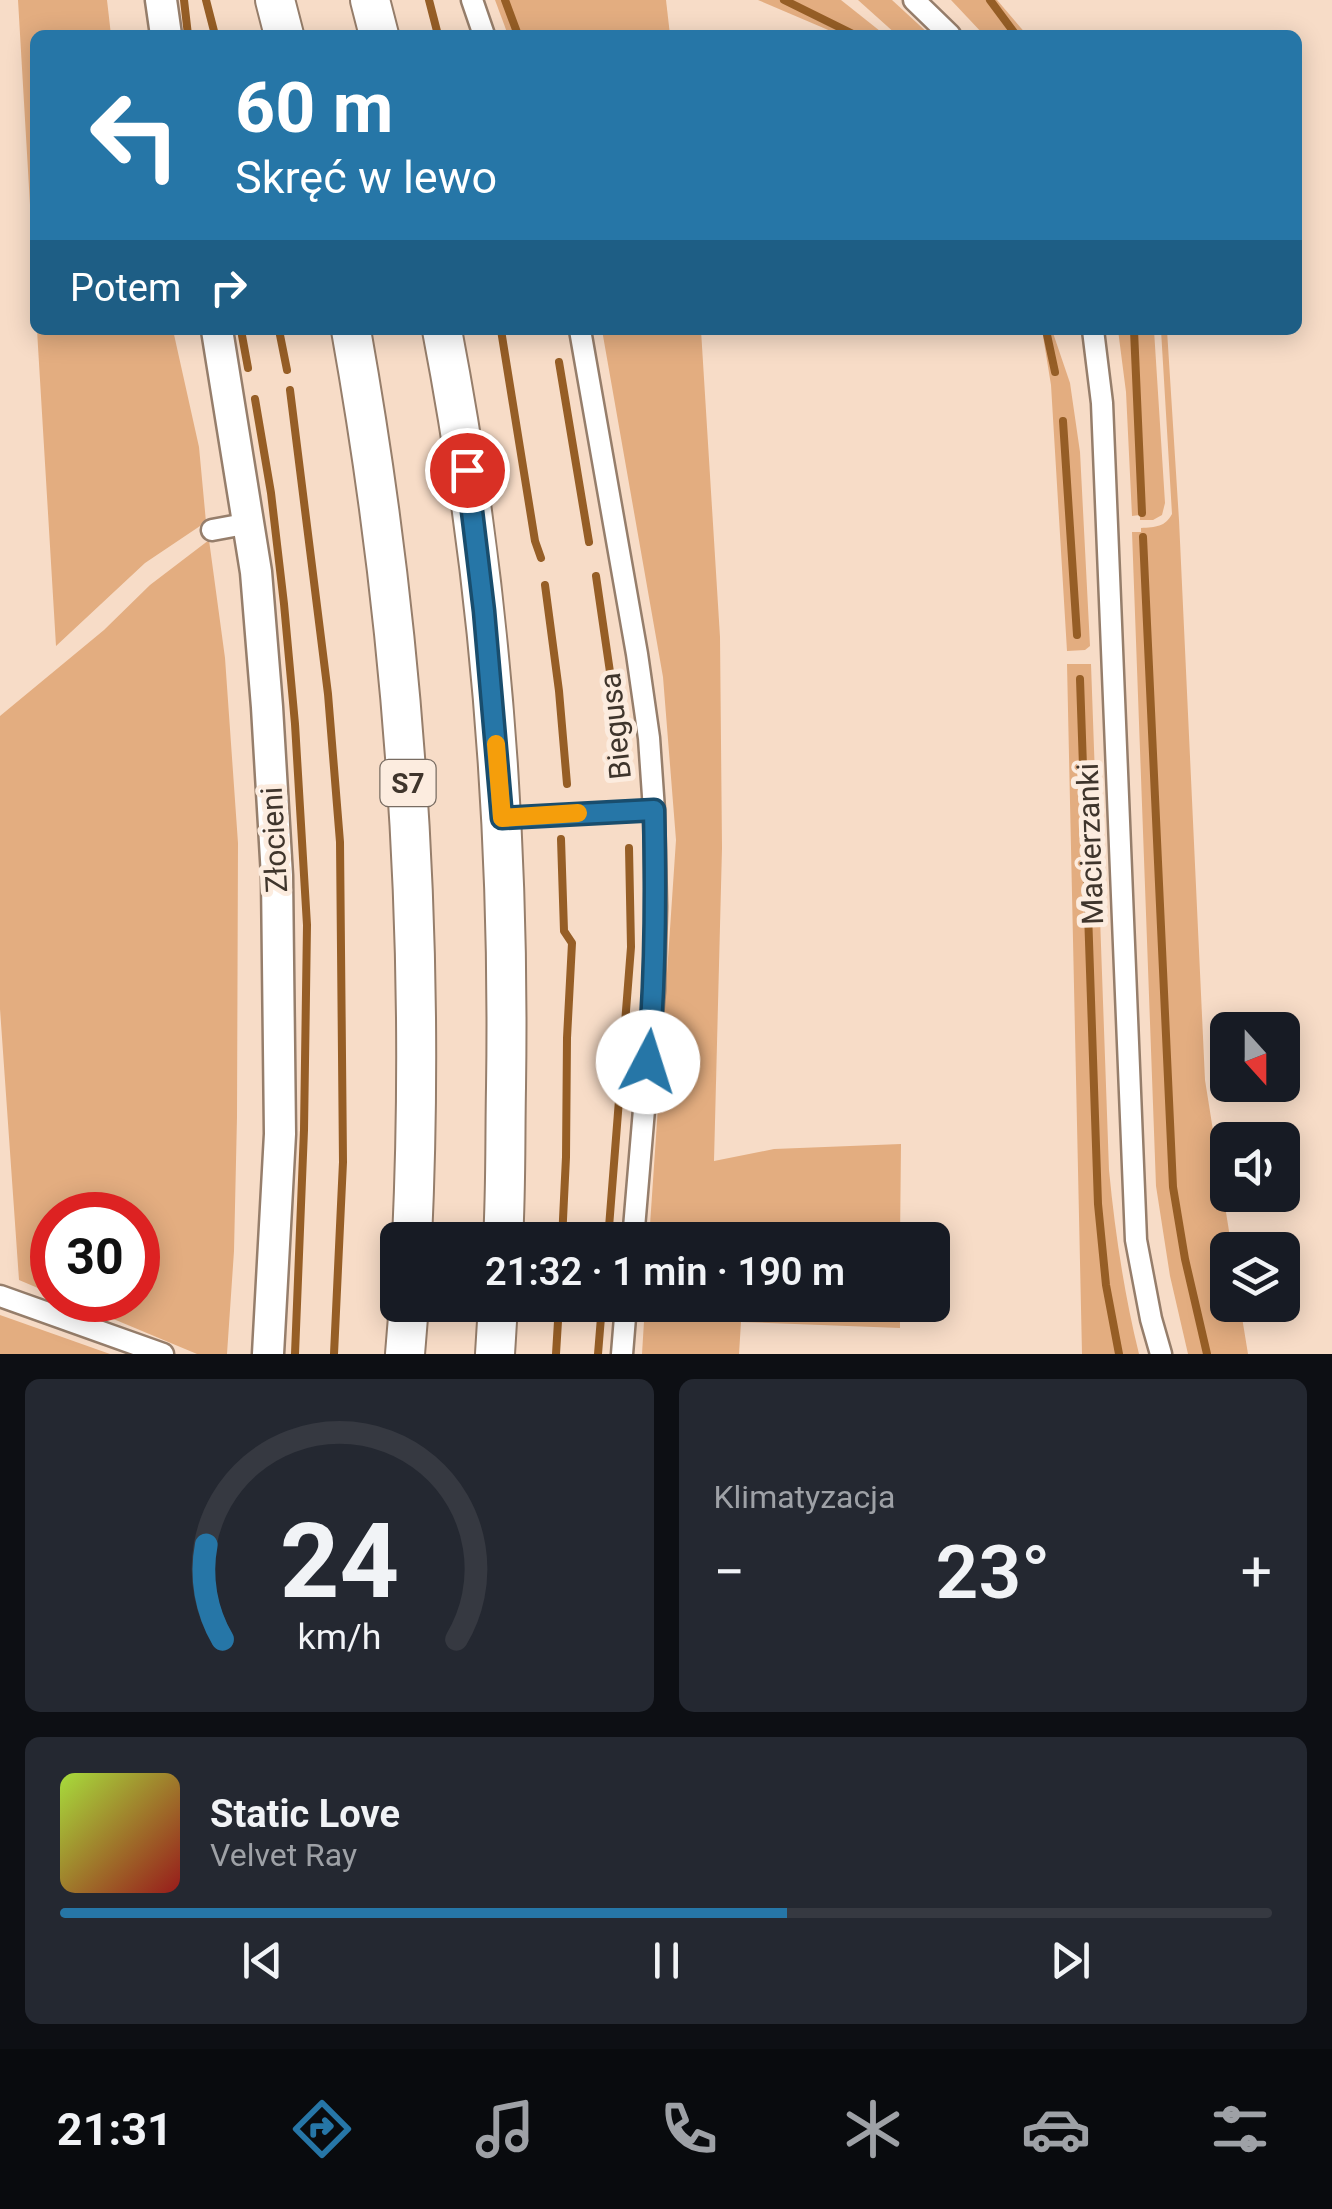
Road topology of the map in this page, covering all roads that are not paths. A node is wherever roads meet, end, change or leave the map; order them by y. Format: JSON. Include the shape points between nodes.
{"nodes":[{"id":1,"x":162,"y":0,"type":"edge"},
{"id":2,"x":275,"y":0,"type":"edge"},
{"id":3,"x":370,"y":0,"type":"edge"},
{"id":4,"x":472,"y":0,"type":"edge"},
{"id":5,"x":914,"y":0,"type":"edge"},
{"id":6,"x":165,"y":30,"type":"edge"},
{"id":7,"x":283,"y":30,"type":"edge"},
{"id":8,"x":377,"y":30,"type":"edge"},
{"id":9,"x":482,"y":30,"type":"edge"},
{"id":10,"x":945,"y":30,"type":"edge"},
{"id":11,"x":217,"y":335,"type":"edge"},
{"id":12,"x":352,"y":335,"type":"edge"},
{"id":13,"x":443,"y":335,"type":"edge"},
{"id":14,"x":581,"y":335,"type":"edge"},
{"id":15,"x":1094,"y":335,"type":"edge"},
{"id":16,"x":250,"y":523,"type":"junction"},
{"id":17,"x":212,"y":530,"type":"dead end"},
{"id":18,"x":654,"y":810,"type":"junction"},
{"id":19,"x":502,"y":818,"type":"junction"},
{"id":20,"x":413,"y":1222,"type":"edge"},
{"id":21,"x":502,"y":1222,"type":"edge"},
{"id":22,"x":634,"y":1222,"type":"edge"},
{"id":23,"x":0,"y":1296,"type":"edge"},
{"id":24,"x":408,"y":1322,"type":"edge"},
{"id":25,"x":497,"y":1322,"type":"edge"},
{"id":26,"x":625,"y":1322,"type":"edge"},
{"id":27,"x":164,"y":1354,"type":"edge"},
{"id":28,"x":268,"y":1354,"type":"edge"},
{"id":29,"x":406,"y":1354,"type":"edge"},
{"id":30,"x":496,"y":1354,"type":"edge"},
{"id":31,"x":622,"y":1354,"type":"edge"},
{"id":32,"x":1161,"y":1354,"type":"edge"}],
"edges":[{"from":1,"to":6,"type":"street"},
{"from":2,"to":7,"type":"highway"},
{"from":3,"to":8,"type":"highway"},
{"from":4,"to":9,"type":"street"},
{"from":5,"to":10,"type":"street"},
{"from":11,"to":16,"type":"street","name":"Złocieni"},
{"from":12,"to":20,"type":"highway","number":"S7","via":[[383,528],[406,762],[418,1006]]},
{"from":13,"to":19,"type":"highway","via":[[482,592]]},
{"from":14,"to":18,"type":"street","name":"Biegusa","via":[[637,654]]},
{"from":15,"to":32,"type":"street","name":"Macierzanki","via":[[1102,403],[1136,1240]]},
{"from":16,"to":17,"type":"street"},
{"from":16,"to":28,"type":"street","name":"Złocieni","via":[[277,895],[280,1134]]},
{"from":18,"to":19,"type":"lane"},
{"from":18,"to":22,"type":"street","name":"Biegusa","via":[[654,990]]},
{"from":19,"to":21,"type":"highway","via":[[508,988]]},
{"from":23,"to":27,"type":"street"},
{"from":24,"to":29,"type":"highway"},
{"from":25,"to":30,"type":"highway"},
{"from":26,"to":31,"type":"street"}]}
